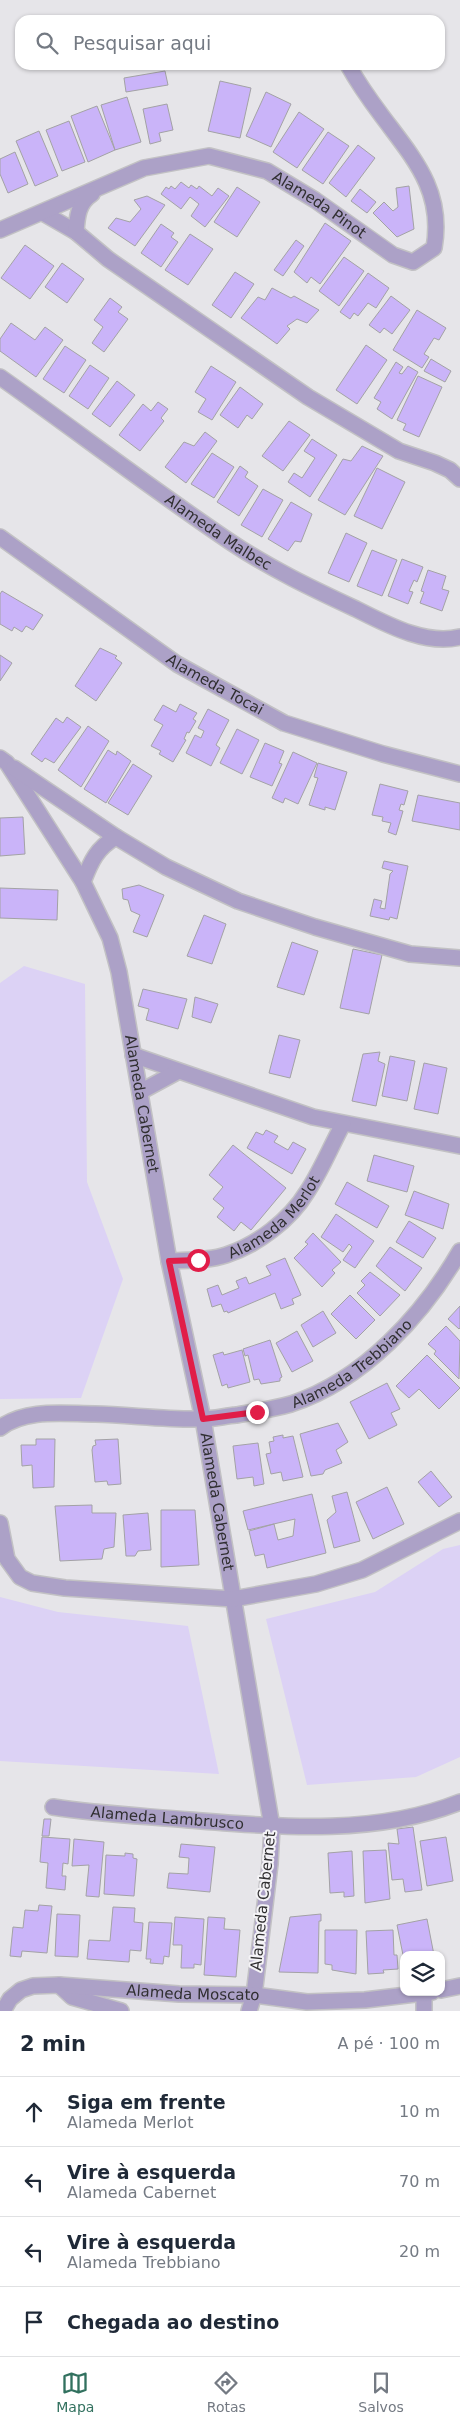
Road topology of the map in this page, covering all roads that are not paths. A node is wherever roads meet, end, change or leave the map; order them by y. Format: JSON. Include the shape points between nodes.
{"nodes":[{"id":1,"x":351,"y":70,"type":"edge"},
{"id":2,"x":109,"y":184,"type":"junction"},
{"id":3,"x":43,"y":213,"type":"junction"},
{"id":4,"x":0,"y":230,"type":"edge"},
{"id":5,"x":76,"y":232,"type":"junction"},
{"id":6,"x":0,"y":378,"type":"edge"},
{"id":7,"x":460,"y":479,"type":"edge"},
{"id":8,"x":0,"y":537,"type":"edge"},
{"id":9,"x":460,"y":637,"type":"edge"},
{"id":10,"x":4,"y":760,"type":"edge"},
{"id":11,"x":460,"y":774,"type":"edge"},
{"id":12,"x":116,"y":837,"type":"junction"},
{"id":13,"x":83,"y":882,"type":"junction"},
{"id":14,"x":460,"y":958,"type":"edge"},
{"id":15,"x":133,"y":1055,"type":"junction"},
{"id":16,"x":177,"y":1072,"type":"junction"},
{"id":17,"x":140,"y":1092,"type":"junction"},
{"id":18,"x":343,"y":1124,"type":"junction"},
{"id":19,"x":460,"y":1146,"type":"edge"},
{"id":20,"x":460,"y":1252,"type":"edge"},
{"id":21,"x":169,"y":1261,"type":"junction"},
{"id":22,"x":203,"y":1419,"type":"junction"},
{"id":23,"x":0,"y":1428,"type":"edge"},
{"id":24,"x":460,"y":1521,"type":"edge"},
{"id":25,"x":0,"y":1523,"type":"edge"},
{"id":26,"x":233,"y":1599,"type":"junction"},
{"id":27,"x":460,"y":1802,"type":"edge"},
{"id":28,"x":53,"y":1807,"type":"dead end"},
{"id":29,"x":272,"y":1827,"type":"junction"},
{"id":30,"x":58,"y":1985,"type":"junction"},
{"id":31,"x":460,"y":1986,"type":"edge"},
{"id":32,"x":445,"y":1989,"type":"edge"},
{"id":33,"x":254,"y":1995,"type":"junction"},
{"id":34,"x":401,"y":1996,"type":"edge"},
{"id":35,"x":427,"y":1996,"type":"edge"},
{"id":36,"x":4,"y":2011,"type":"edge"},
{"id":37,"x":121,"y":2011,"type":"edge"},
{"id":38,"x":249,"y":2011,"type":"edge"},
{"id":39,"x":424,"y":2011,"type":"edge"}],
"edges":[{"from":1,"to":2,"type":"street","name":"Alameda Pinot","via":[[415,158],[432,200],[436,219],[434,248],[413,262],[393,255],[268,171],[232,161],[209,156],[184,159],[144,168]]},
{"from":2,"to":3,"type":"street","name":"Alameda Pinot"},
{"from":2,"to":5,"type":"street","via":[[86,198],[78,212]]},
{"from":3,"to":4,"type":"street","name":"Alameda Pinot"},
{"from":3,"to":5,"type":"street"},
{"from":5,"to":7,"type":"street","via":[[108,260],[308,397],[399,451],[435,463]]},
{"from":6,"to":9,"type":"street","name":"Alameda Malbec","via":[[233,544],[295,581],[382,622],[411,632],[446,640]]},
{"from":8,"to":11,"type":"street","name":"Alameda Tocai","via":[[177,664],[284,723]]},
{"from":10,"to":12,"type":"street"},
{"from":10,"to":13,"type":"street","name":"Alameda Cabernet"},
{"from":12,"to":13,"type":"street","via":[[95,854]]},
{"from":12,"to":14,"type":"street","via":[[166,867],[238,901],[410,954]]},
{"from":13,"to":15,"type":"street","name":"Alameda Cabernet","via":[[110,938]]},
{"from":15,"to":16,"type":"street"},
{"from":15,"to":17,"type":"street","name":"Alameda Cabernet"},
{"from":16,"to":17,"type":"street"},
{"from":16,"to":18,"type":"street"},
{"from":17,"to":21,"type":"street","name":"Alameda Cabernet"},
{"from":18,"to":19,"type":"street"},
{"from":18,"to":21,"type":"street","name":"Alameda Merlot","via":[[307,1193],[283,1220],[254,1242],[225,1255]]},
{"from":20,"to":22,"type":"street","name":"Alameda Trebbiano","via":[[443,1282],[366,1363],[331,1385],[292,1403],[257,1412]]},
{"from":21,"to":22,"type":"street","name":"Alameda Cabernet"},
{"from":22,"to":23,"type":"street","name":"Alameda Trebbiano","via":[[48,1413],[9,1421]]},
{"from":22,"to":26,"type":"street","name":"Alameda Cabernet"},
{"from":24,"to":26,"type":"street","via":[[362,1570],[316,1584]]},
{"from":25,"to":26,"type":"street","via":[[7,1559],[20,1577],[32,1583]]},
{"from":26,"to":29,"type":"street","name":"Alameda Cabernet"},
{"from":27,"to":29,"type":"street","name":"Alameda Lambrusco","via":[[402,1818],[357,1825]]},
{"from":28,"to":29,"type":"street","name":"Alameda Lambrusco"},
{"from":29,"to":33,"type":"street","name":"Alameda Cabernet"},
{"from":30,"to":33,"type":"street","name":"Alameda Moscato","via":[[179,1994]]},
{"from":30,"to":36,"type":"street","name":"Alameda Moscato","via":[[21,1990],[10,1999]]},
{"from":30,"to":37,"type":"street","via":[[72,1997]]},
{"from":31,"to":32,"type":"street"},
{"from":33,"to":34,"type":"street","name":"Alameda Moscato","via":[[307,2002]]},
{"from":33,"to":38,"type":"street","name":"Alameda Cabernet"},
{"from":35,"to":39,"type":"street","name":"Alameda Moscato"}]}
